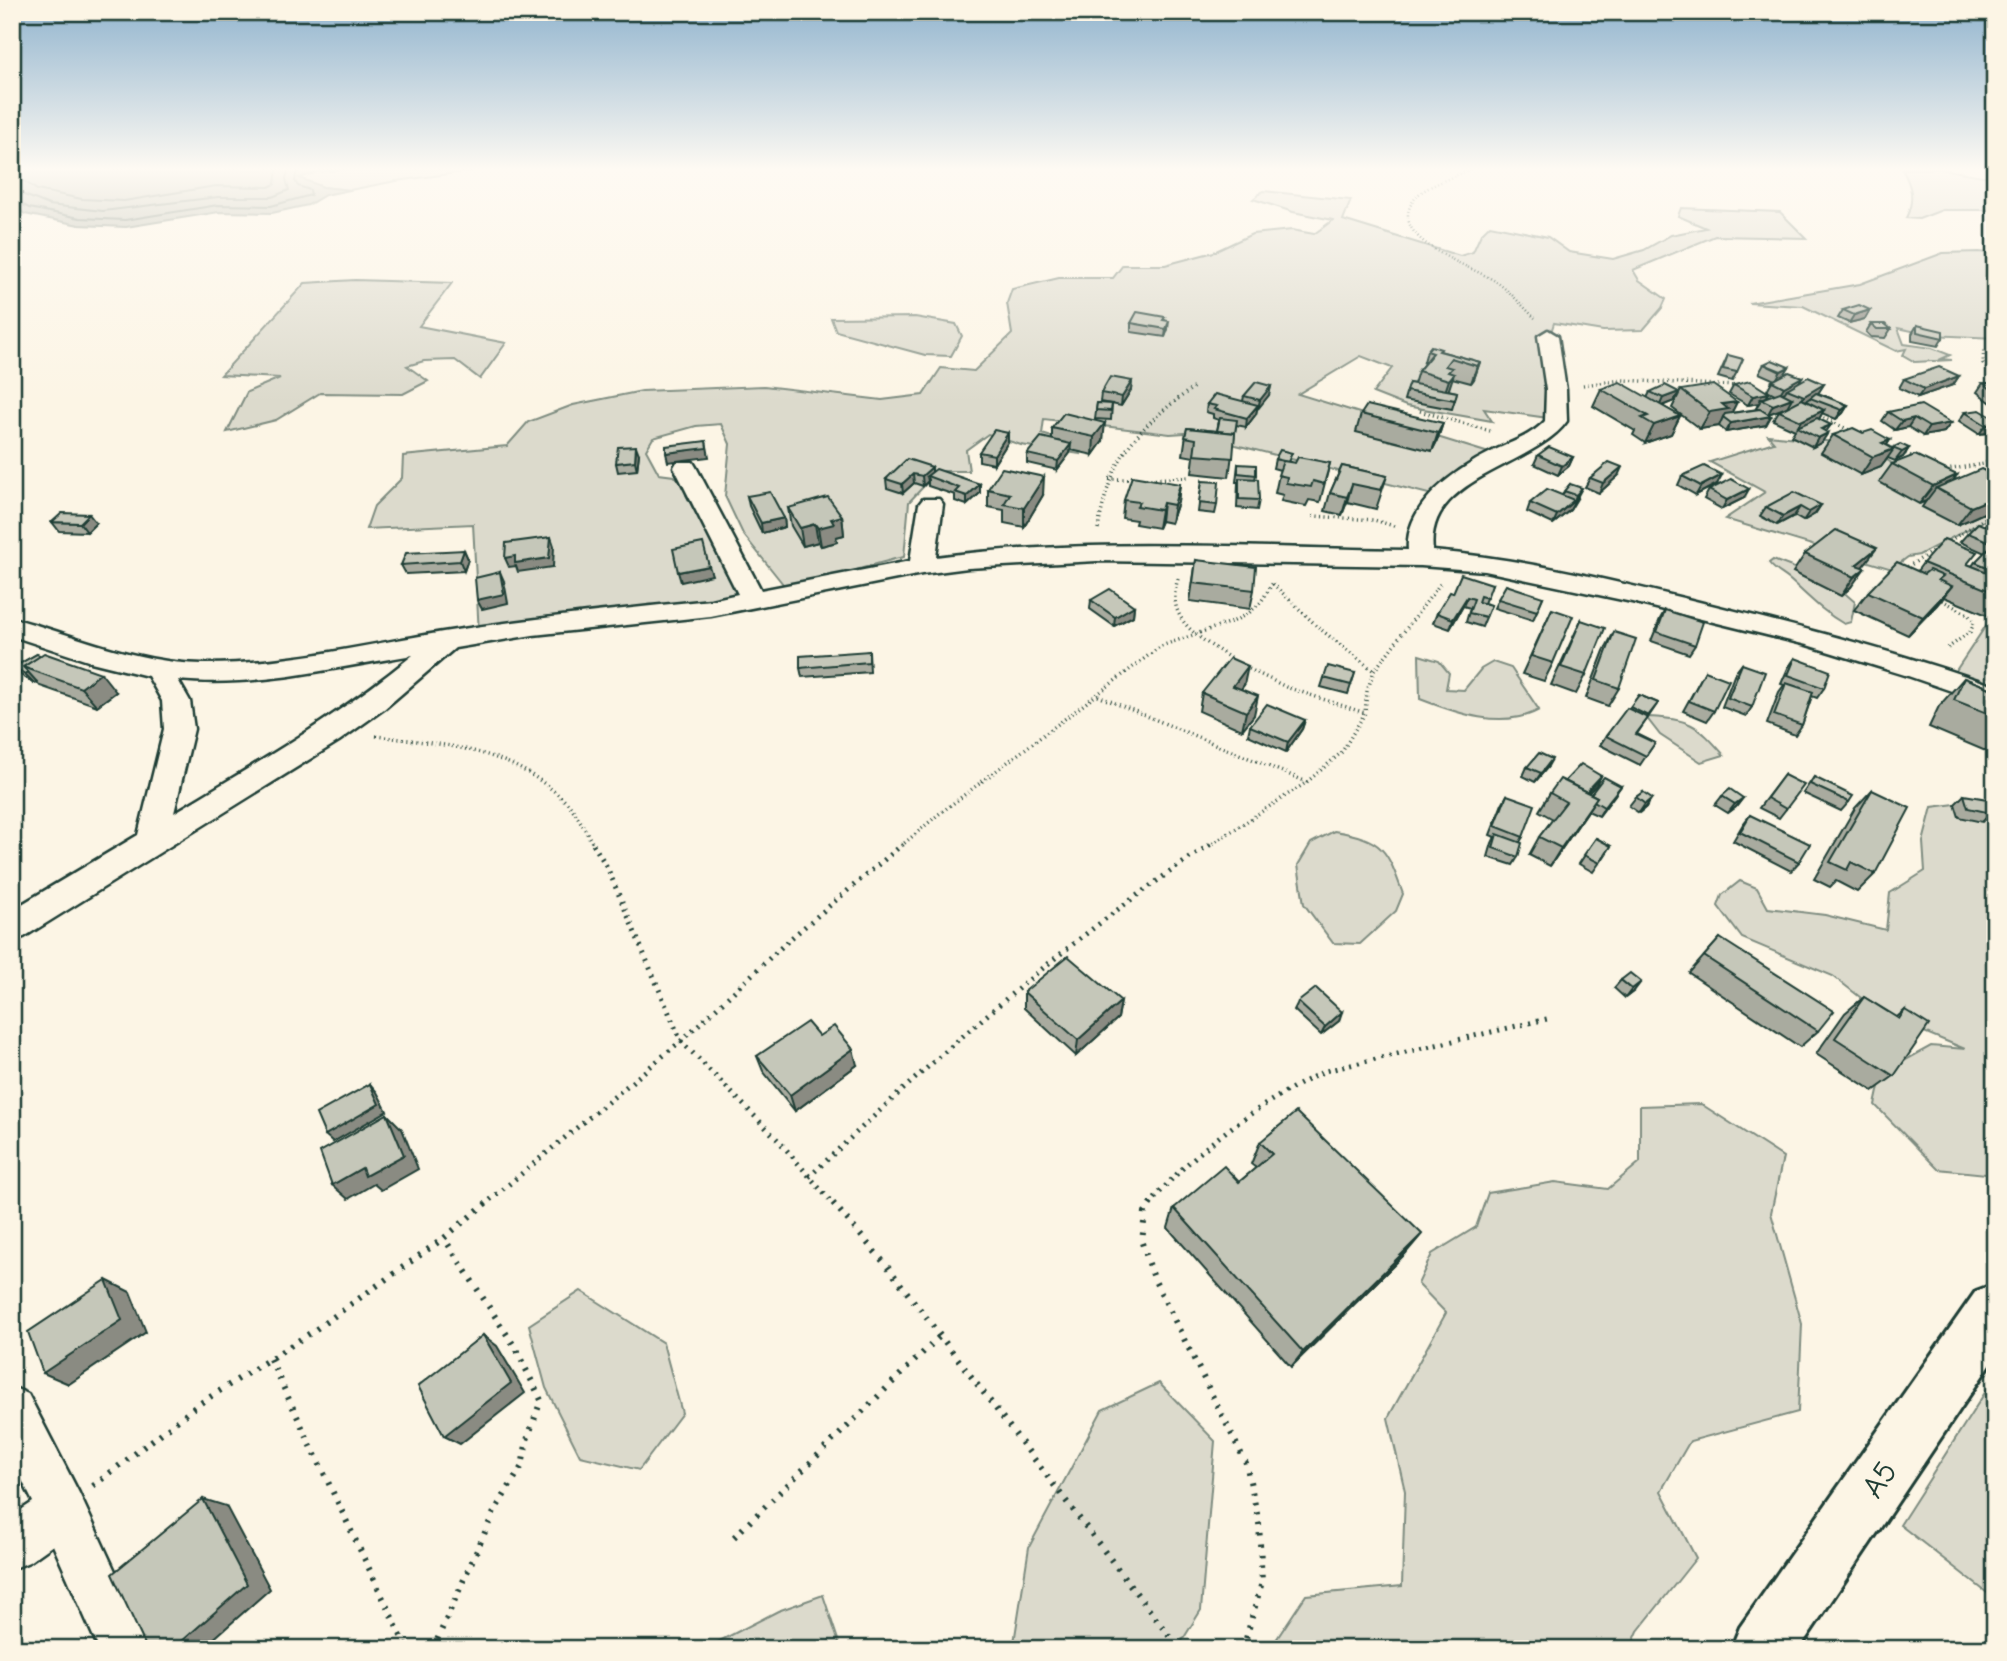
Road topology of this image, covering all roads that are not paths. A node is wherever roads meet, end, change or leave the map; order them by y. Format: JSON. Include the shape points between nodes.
{"nodes":[{"id":1,"x":1548,"y":335,"type":"road end"},
{"id":2,"x":685,"y":467,"type":"dead end"},
{"id":3,"x":931,"y":504,"type":"dead end"},
{"id":4,"x":1420,"y":547,"type":"junction"},
{"id":5,"x":922,"y":566,"type":"junction"},
{"id":6,"x":754,"y":601,"type":"junction"},
{"id":7,"x":12,"y":627,"type":"edge"},
{"id":8,"x":446,"y":641,"type":"junction"},
{"id":9,"x":158,"y":669,"type":"junction"},
{"id":10,"x":1995,"y":696,"type":"edge"},
{"id":11,"x":152,"y":842,"type":"junction"},
{"id":12,"x":12,"y":927,"type":"edge"},
{"id":13,"x":1995,"y":1310,"type":"edge"},
{"id":14,"x":12,"y":1410,"type":"edge"},
{"id":15,"x":62,"y":1510,"type":"junction"},
{"id":16,"x":12,"y":1545,"type":"edge"},
{"id":17,"x":125,"y":1649,"type":"edge"},
{"id":18,"x":1762,"y":1649,"type":"edge"}],
"edges":[{"from":1,"to":4,"type":"street","via":[[1558,414],[1551,430],[1461,479],[1438,502]]},
{"from":2,"to":6,"type":"street"},
{"from":3,"to":5,"type":"street"},
{"from":4,"to":5,"type":"street","via":[[1277,556],[1097,554]]},
{"from":4,"to":10,"type":"street","via":[[1456,560],[1632,594],[1812,638]]},
{"from":5,"to":6,"type":"street"},
{"from":6,"to":8,"type":"street","via":[[533,626]]},
{"from":7,"to":9,"type":"street"},
{"from":8,"to":9,"type":"street","via":[[259,671]]},
{"from":8,"to":11,"type":"street","via":[[329,734]]},
{"from":9,"to":11,"type":"street","via":[[176,701],[179,729]]},
{"from":11,"to":12,"type":"street"},
{"from":13,"to":18,"type":"highway","name":"A5","number":"A5"},
{"from":14,"to":15,"type":"street"},
{"from":15,"to":16,"type":"street"},
{"from":15,"to":17,"type":"street"}]}
